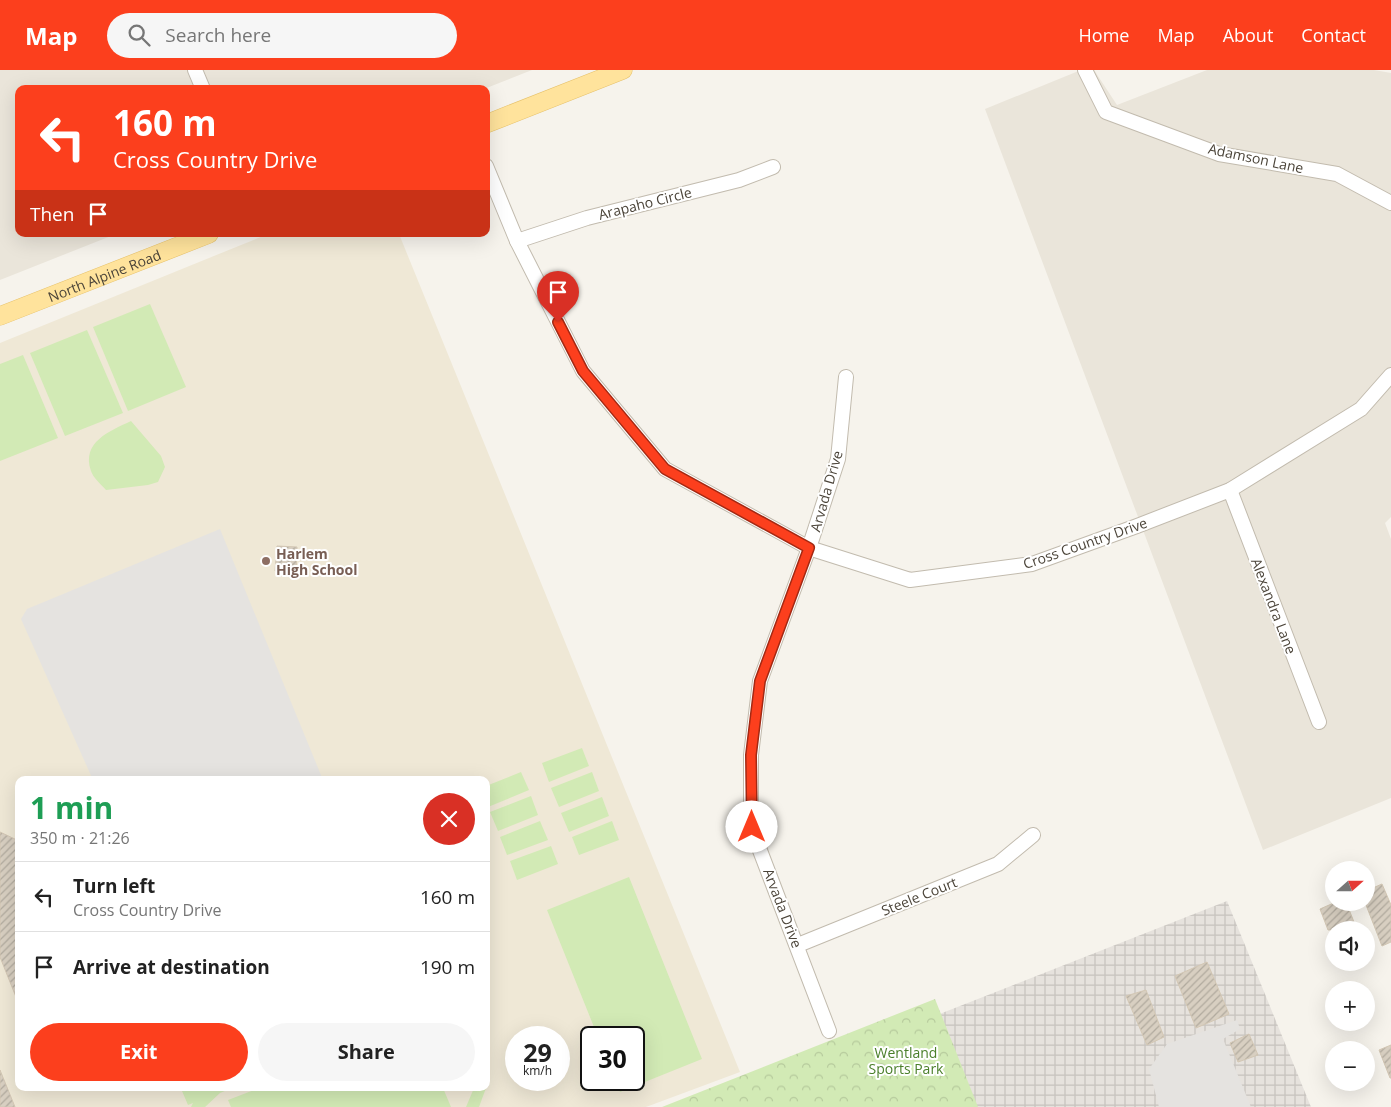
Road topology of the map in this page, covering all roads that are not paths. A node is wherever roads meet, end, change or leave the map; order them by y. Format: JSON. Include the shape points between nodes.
{"nodes":[{"id":1,"x":195,"y":70,"type":"edge"},
{"id":2,"x":624,"y":70,"type":"edge"},
{"id":3,"x":1084,"y":70,"type":"edge"},
{"id":4,"x":201,"y":85,"type":"edge"},
{"id":5,"x":490,"y":122,"type":"edge"},
{"id":6,"x":773,"y":168,"type":"dead end"},
{"id":7,"x":490,"y":176,"type":"edge"},
{"id":8,"x":1391,"y":203,"type":"edge"},
{"id":9,"x":201,"y":237,"type":"edge"},
{"id":10,"x":517,"y":241,"type":"junction"},
{"id":11,"x":0,"y":316,"type":"edge"},
{"id":12,"x":1391,"y":374,"type":"edge"},
{"id":13,"x":846,"y":377,"type":"dead end"},
{"id":14,"x":1230,"y":490,"type":"junction"},
{"id":15,"x":809,"y":548,"type":"junction"},
{"id":16,"x":1318,"y":722,"type":"dead end"},
{"id":17,"x":1033,"y":835,"type":"dead end"},
{"id":18,"x":798,"y":946,"type":"junction"},
{"id":19,"x":829,"y":1031,"type":"dead end"}],
"edges":[{"from":1,"to":4,"type":"street"},
{"from":2,"to":5,"type":"main road"},
{"from":3,"to":8,"type":"street","name":"Adamson Lane","via":[[1106,112],[1219,154],[1337,174]]},
{"from":6,"to":10,"type":"street","name":"Arapaho Circle","via":[[739,180],[587,218]]},
{"from":7,"to":10,"type":"street","name":"Cross Country Drive"},
{"from":9,"to":11,"type":"main road","name":"North Alpine Road"},
{"from":10,"to":15,"type":"street","name":"Cross Country Drive","via":[[583,371],[665,469]]},
{"from":12,"to":14,"type":"street","name":"Cross Country Drive","via":[[1362,409]]},
{"from":13,"to":15,"type":"street","name":"Arvada Drive","via":[[838,459]]},
{"from":14,"to":15,"type":"street","name":"Cross Country Drive","via":[[1032,564],[910,580]]},
{"from":14,"to":16,"type":"street","name":"Alexandra Lane"},
{"from":15,"to":18,"type":"street","name":"Arvada Drive","via":[[760,681],[751,755],[752,827]]},
{"from":17,"to":18,"type":"street","name":"Steele Court","via":[[998,864]]},
{"from":18,"to":19,"type":"street","name":"Arvada Drive"}]}
